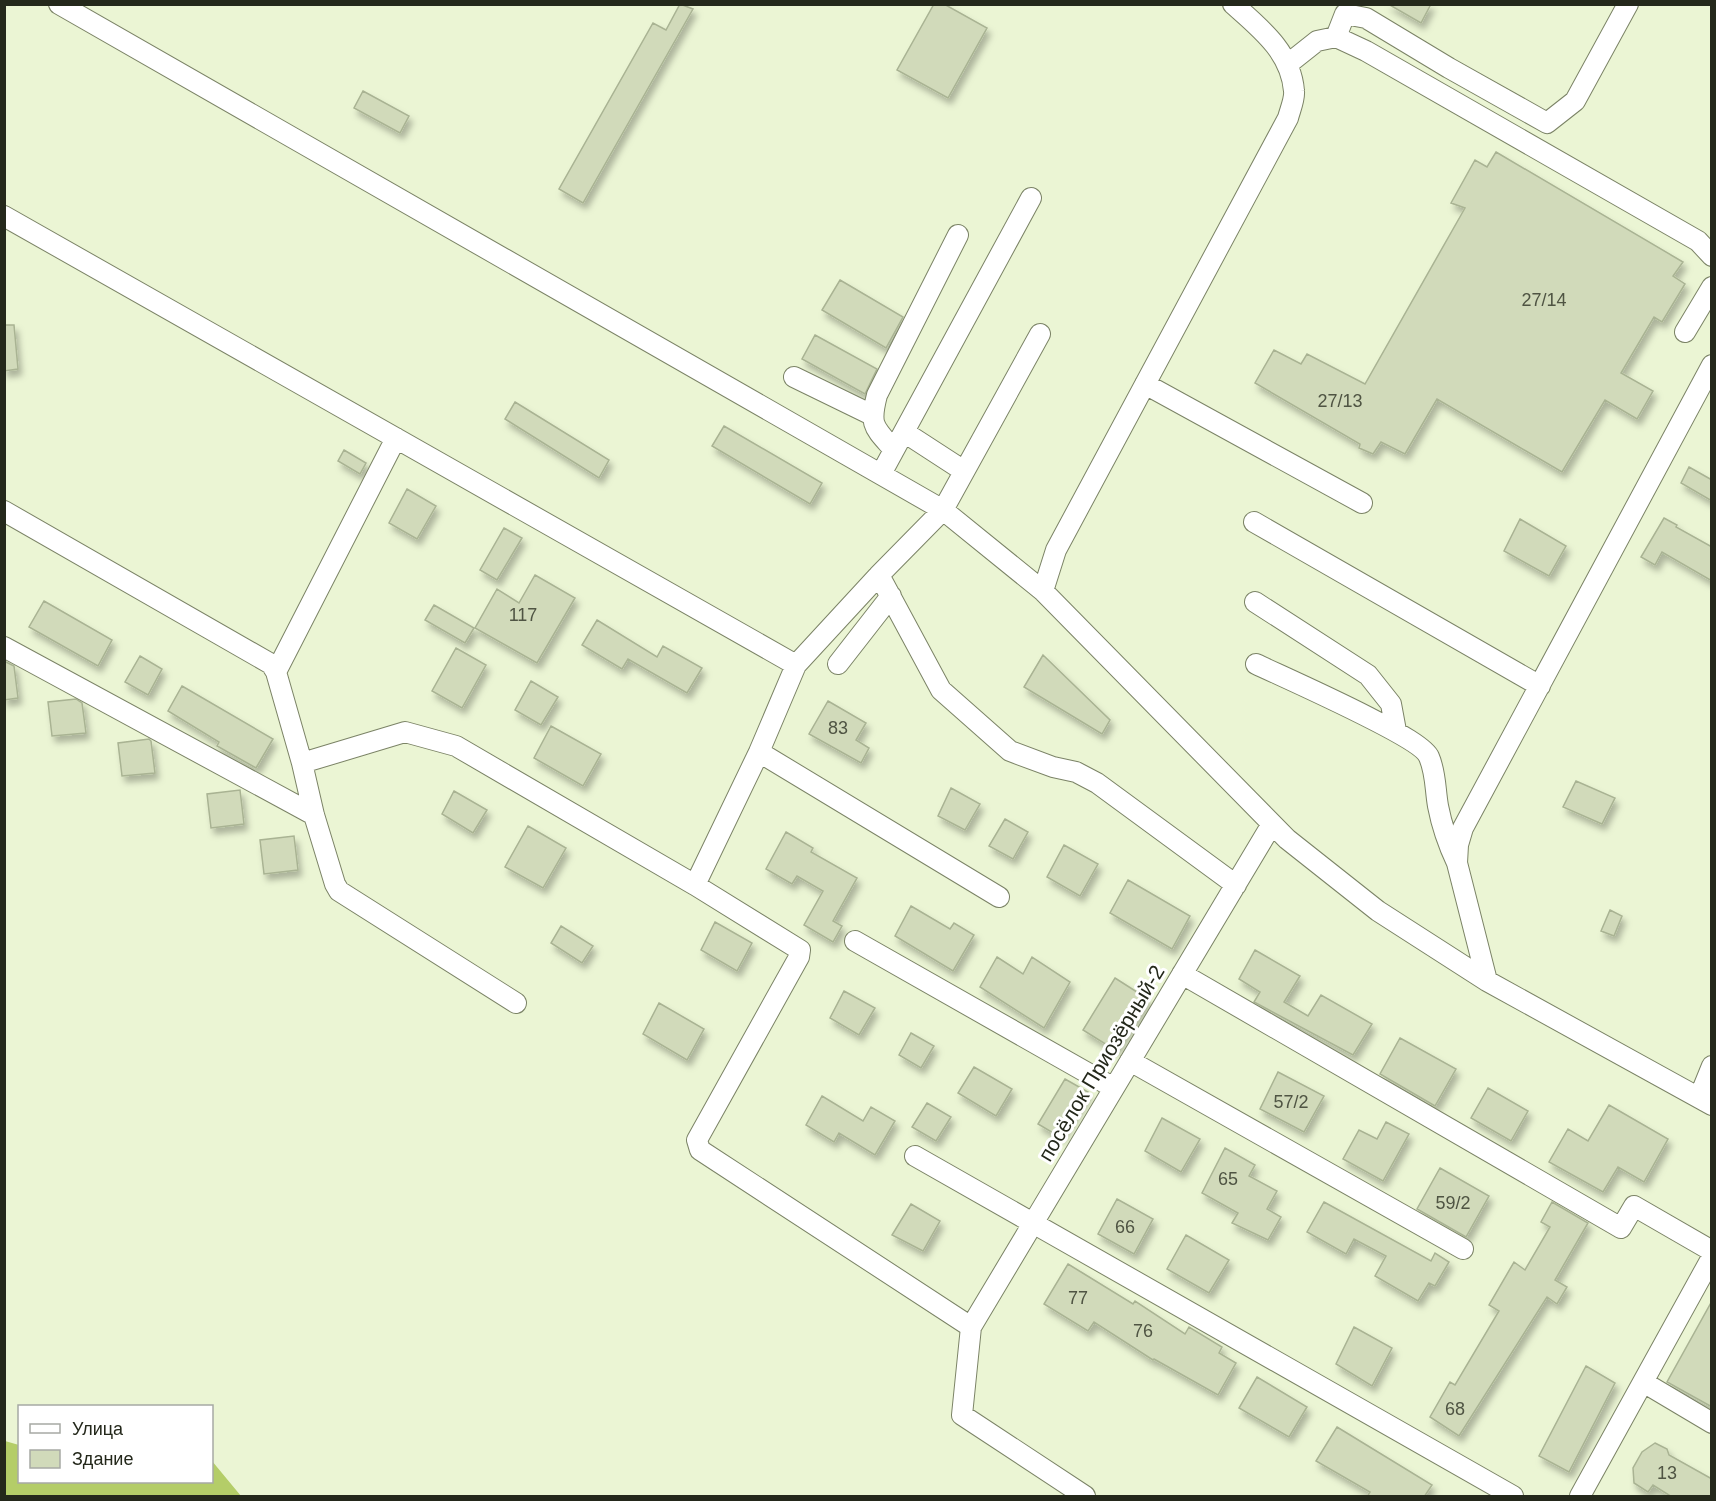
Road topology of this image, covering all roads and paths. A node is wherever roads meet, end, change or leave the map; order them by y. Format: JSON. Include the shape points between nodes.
{"nodes":[{"id":1,"x":59,"y":4,"type":"edge"},
{"id":2,"x":1628,"y":4,"type":"edge"},
{"id":3,"x":1245,"y":9,"type":"edge"},
{"id":4,"x":1336,"y":37,"type":"junction"},
{"id":5,"x":1288,"y":64,"type":"junction"},
{"id":6,"x":1031,"y":198,"type":"dead end"},
{"id":7,"x":4,"y":216,"type":"edge"},
{"id":8,"x":958,"y":235,"type":"dead end"},
{"id":9,"x":1712,"y":256,"type":"edge"},
{"id":10,"x":1712,"y":287,"type":"edge"},
{"id":11,"x":1685,"y":332,"type":"dead end"},
{"id":12,"x":1040,"y":334,"type":"dead end"},
{"id":13,"x":1712,"y":365,"type":"edge"},
{"id":14,"x":794,"y":377,"type":"dead end"},
{"id":15,"x":1145,"y":384,"type":"junction"},
{"id":16,"x":872,"y":416,"type":"junction"},
{"id":17,"x":904,"y":432,"type":"junction"},
{"id":18,"x":396,"y":438,"type":"junction"},
{"id":19,"x":894,"y":450,"type":"junction"},
{"id":20,"x":964,"y":471,"type":"junction"},
{"id":21,"x":880,"y":474,"type":"junction"},
{"id":22,"x":1362,"y":503,"type":"dead end"},
{"id":23,"x":943,"y":510,"type":"junction"},
{"id":24,"x":4,"y":511,"type":"edge"},
{"id":25,"x":1254,"y":522,"type":"dead end"},
{"id":26,"x":879,"y":575,"type":"junction"},
{"id":27,"x":1043,"y":591,"type":"junction"},
{"id":28,"x":891,"y":596,"type":"junction"},
{"id":29,"x":1255,"y":602,"type":"dead end"},
{"id":30,"x":4,"y":647,"type":"edge"},
{"id":31,"x":838,"y":664,"type":"dead end"},
{"id":32,"x":1256,"y":664,"type":"dead end"},
{"id":33,"x":796,"y":665,"type":"junction"},
{"id":34,"x":276,"y":672,"type":"junction"},
{"id":35,"x":1540,"y":686,"type":"junction"},
{"id":36,"x":1396,"y":731,"type":"junction"},
{"id":37,"x":759,"y":752,"type":"junction"},
{"id":38,"x":302,"y":763,"type":"junction"},
{"id":39,"x":314,"y":815,"type":"junction"},
{"id":40,"x":1272,"y":824,"type":"junction"},
{"id":41,"x":1456,"y":863,"type":"junction"},
{"id":42,"x":695,"y":885,"type":"junction"},
{"id":43,"x":1236,"y":885,"type":"junction"},
{"id":44,"x":999,"y":897,"type":"dead end"},
{"id":45,"x":855,"y":941,"type":"dead end"},
{"id":46,"x":1182,"y":974,"type":"junction"},
{"id":47,"x":1487,"y":981,"type":"junction"},
{"id":48,"x":516,"y":1003,"type":"dead end"},
{"id":49,"x":1130,"y":1061,"type":"junction"},
{"id":50,"x":1712,"y":1066,"type":"edge"},
{"id":51,"x":1114,"y":1088,"type":"junction"},
{"id":52,"x":1705,"y":1102,"type":"edge"},
{"id":53,"x":915,"y":1156,"type":"dead end"},
{"id":54,"x":1033,"y":1223,"type":"junction"},
{"id":55,"x":1463,"y":1249,"type":"dead end"},
{"id":56,"x":1712,"y":1251,"type":"edge"},
{"id":57,"x":1712,"y":1257,"type":"edge"},
{"id":58,"x":970,"y":1326,"type":"junction"},
{"id":59,"x":1643,"y":1382,"type":"junction"},
{"id":60,"x":1712,"y":1423,"type":"edge"},
{"id":61,"x":1085,"y":1497,"type":"edge"},
{"id":62,"x":1513,"y":1497,"type":"edge"},
{"id":63,"x":1580,"y":1497,"type":"edge"}],
"edges":[{"from":1,"to":21,"type":"street"},
{"from":2,"to":4,"type":"street","via":[[1575,101],[1548,123],[1366,18],[1345,14]]},
{"from":3,"to":5,"type":"street"},
{"from":4,"to":5,"type":"street","via":[[1317,41]]},
{"from":4,"to":9,"type":"street","via":[[1698,241]]},
{"from":5,"to":15,"type":"street","via":[[1295,93],[1288,118]]},
{"from":6,"to":17,"type":"street"},
{"from":7,"to":18,"type":"street"},
{"from":8,"to":16,"type":"street","via":[[877,395]]},
{"from":10,"to":11,"type":"street"},
{"from":12,"to":20,"type":"street"},
{"from":13,"to":35,"type":"street"},
{"from":14,"to":16,"type":"street"},
{"from":15,"to":22,"type":"street"},
{"from":15,"to":27,"type":"street","via":[[1056,550]]},
{"from":16,"to":19,"type":"street","via":[[876,429]]},
{"from":17,"to":19,"type":"street"},
{"from":17,"to":20,"type":"street"},
{"from":18,"to":33,"type":"street"},
{"from":18,"to":34,"type":"street"},
{"from":19,"to":21,"type":"street"},
{"from":20,"to":23,"type":"street"},
{"from":21,"to":23,"type":"street"},
{"from":23,"to":26,"type":"street"},
{"from":23,"to":27,"type":"street"},
{"from":24,"to":34,"type":"street","via":[[271,664]]},
{"from":25,"to":35,"type":"street"},
{"from":26,"to":28,"type":"street"},
{"from":26,"to":33,"type":"street"},
{"from":27,"to":40,"type":"street"},
{"from":28,"to":31,"type":"street"},
{"from":28,"to":43,"type":"street","via":[[941,690],[1010,751],[1076,772],[1097,783]]},
{"from":29,"to":36,"type":"street","via":[[1368,675],[1390,704]]},
{"from":30,"to":39,"type":"street"},
{"from":32,"to":36,"type":"street"},
{"from":33,"to":37,"type":"street"},
{"from":34,"to":38,"type":"street"},
{"from":35,"to":41,"type":"street","via":[[1464,828]]},
{"from":36,"to":41,"type":"street","via":[[1428,754],[1444,836]]},
{"from":37,"to":42,"type":"street"},
{"from":37,"to":44,"type":"street"},
{"from":38,"to":39,"type":"street"},
{"from":38,"to":42,"type":"street","via":[[405,732],[456,746]]},
{"from":39,"to":48,"type":"street","via":[[339,891]]},
{"from":40,"to":43,"type":"street","name":"посёлок Приозёрный-2"},
{"from":40,"to":47,"type":"street","via":[[1378,911]]},
{"from":41,"to":47,"type":"street"},
{"from":42,"to":58,"type":"street","via":[[800,950],[697,1140],[700,1150]]},
{"from":43,"to":46,"type":"street","name":"посёлок Приозёрный-2"},
{"from":45,"to":51,"type":"street"},
{"from":46,"to":49,"type":"street","name":"посёлок Приозёрный-2"},
{"from":46,"to":56,"type":"street","via":[[1622,1228],[1634,1206]]},
{"from":47,"to":52,"type":"street"},
{"from":49,"to":51,"type":"street","name":"посёлок Приозёрный-2"},
{"from":49,"to":55,"type":"street"},
{"from":50,"to":52,"type":"street"},
{"from":51,"to":54,"type":"street","name":"посёлок Приозёрный-2"},
{"from":53,"to":54,"type":"street"},
{"from":54,"to":58,"type":"street","name":"посёлок Приозёрный-2"},
{"from":54,"to":62,"type":"street"},
{"from":57,"to":59,"type":"street"},
{"from":58,"to":61,"type":"street","via":[[962,1415]]},
{"from":59,"to":60,"type":"street"},
{"from":59,"to":63,"type":"street"}]}
